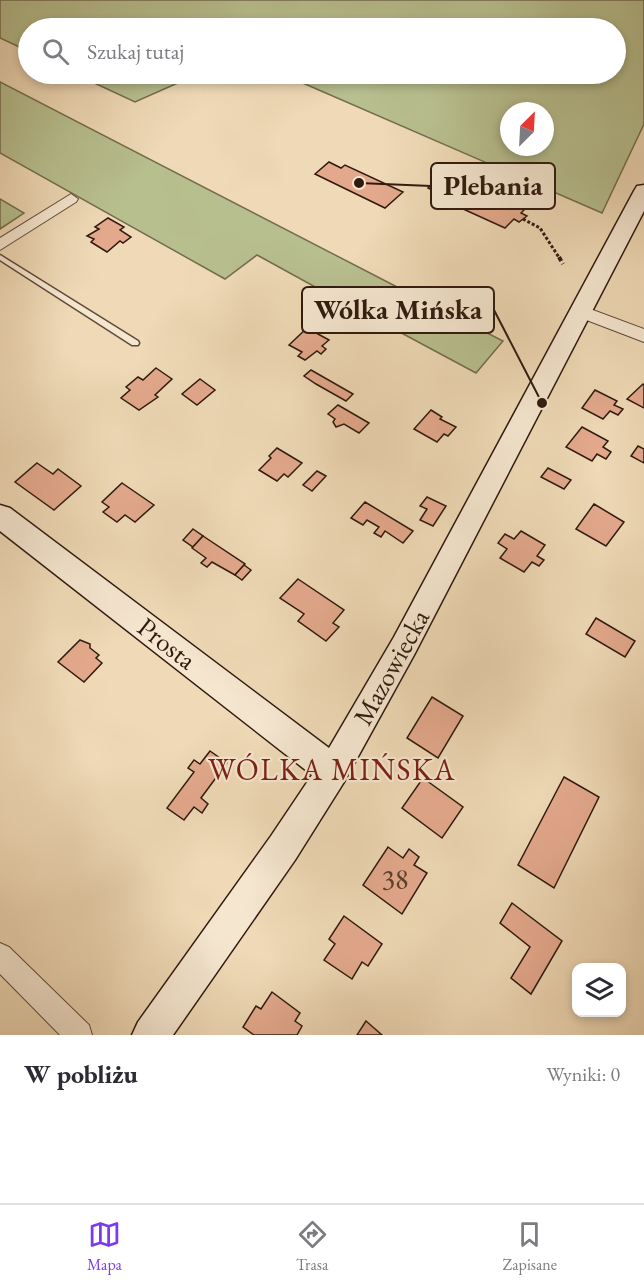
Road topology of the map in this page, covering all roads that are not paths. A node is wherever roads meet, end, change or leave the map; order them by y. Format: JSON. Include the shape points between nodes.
{"nodes":[{"id":1,"x":644,"y":191,"type":"edge"},
{"id":2,"x":71,"y":199,"type":"dead end"},
{"id":3,"x":0,"y":245,"type":"edge"},
{"id":4,"x":0,"y":257,"type":"edge"},
{"id":5,"x":582,"y":312,"type":"junction"},
{"id":6,"x":644,"y":336,"type":"edge"},
{"id":7,"x":135,"y":343,"type":"dead end"},
{"id":8,"x":0,"y":516,"type":"edge"},
{"id":9,"x":333,"y":771,"type":"junction"},
{"id":10,"x":0,"y":956,"type":"edge"},
{"id":11,"x":79,"y":1035,"type":"edge"},
{"id":12,"x":151,"y":1035,"type":"edge"}],
"edges":[{"from":1,"to":5,"type":"street","name":"Mazowiecka"},
{"from":2,"to":3,"type":"street"},
{"from":4,"to":7,"type":"lane"},
{"from":5,"to":6,"type":"street"},
{"from":5,"to":9,"type":"street","name":"Mazowiecka"},
{"from":8,"to":9,"type":"street","name":"Prosta"},
{"from":9,"to":12,"type":"street","name":"Mazowiecka"},
{"from":10,"to":11,"type":"street"}]}
